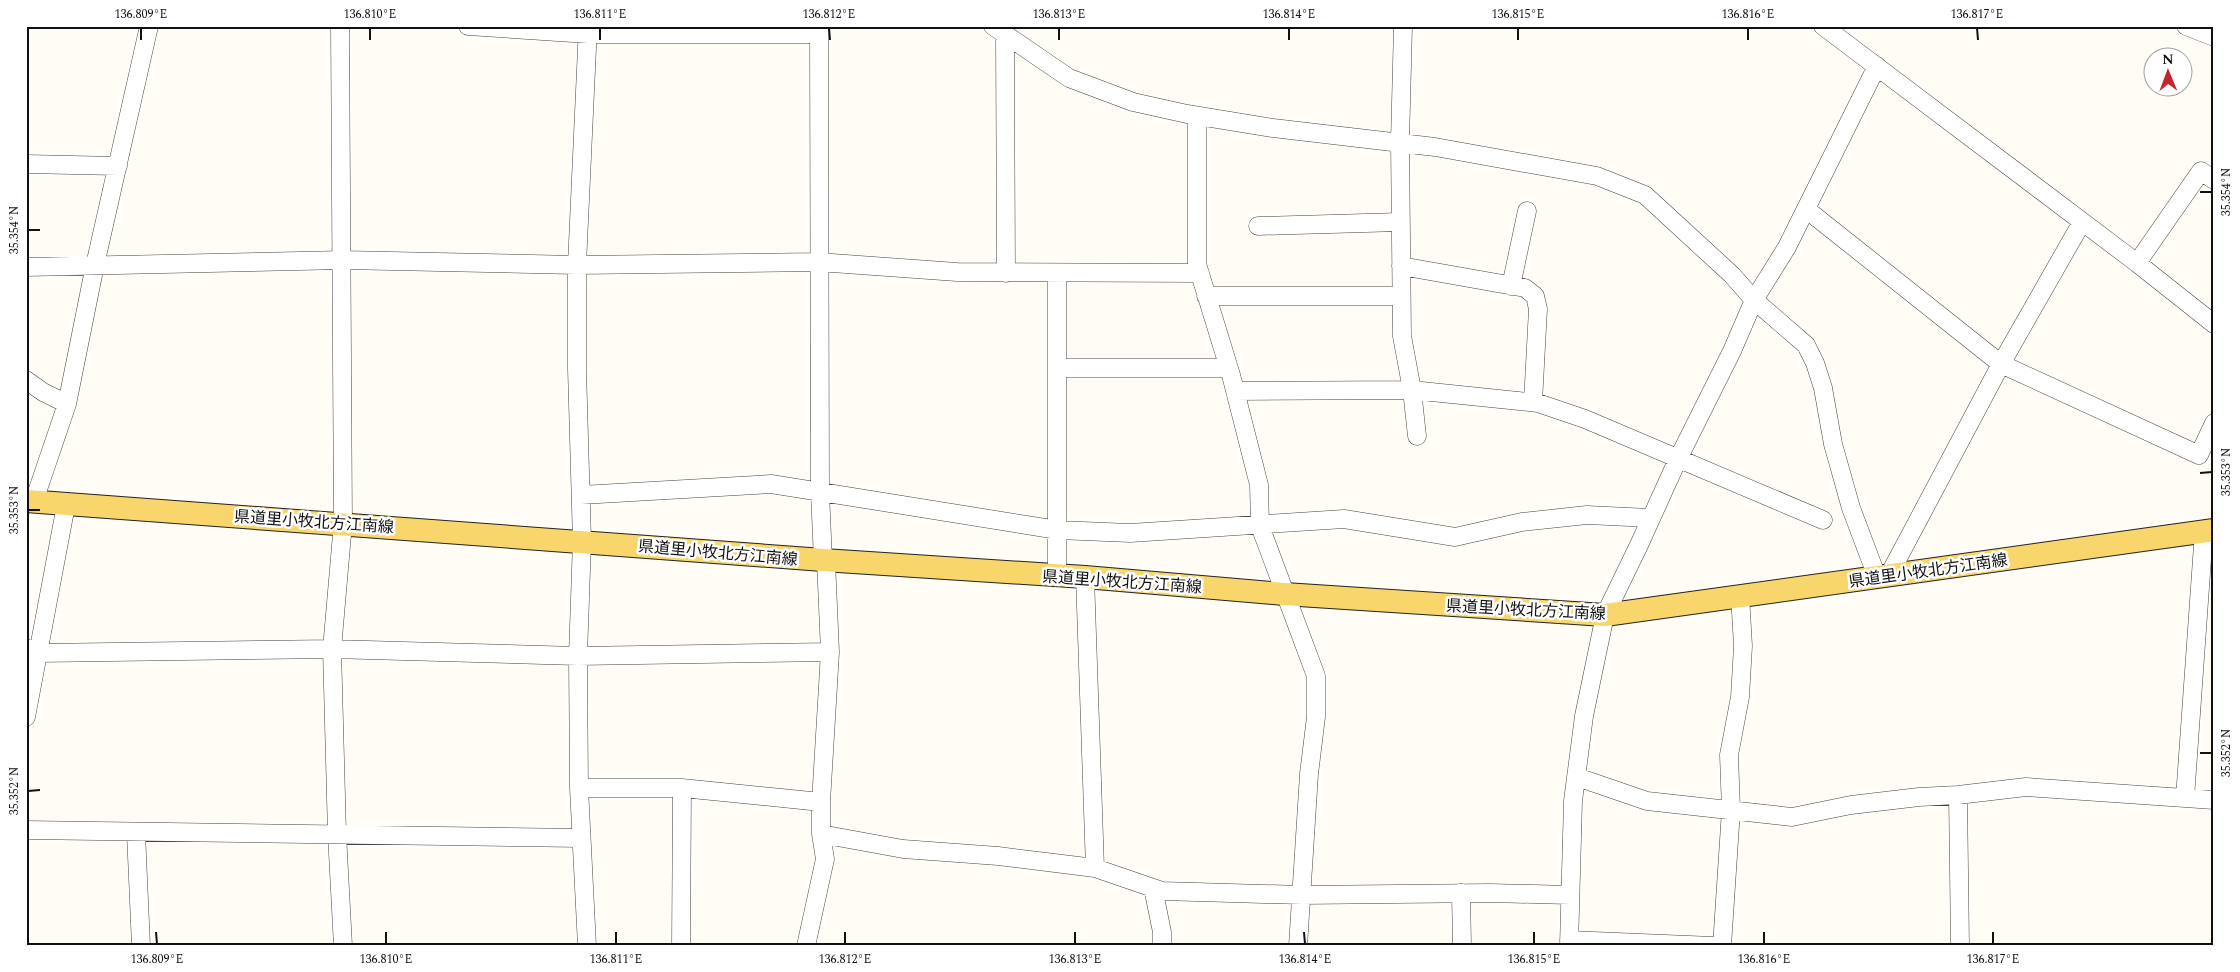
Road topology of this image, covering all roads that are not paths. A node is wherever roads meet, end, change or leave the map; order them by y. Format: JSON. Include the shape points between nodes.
{"nodes":[{"id":1,"x":149,"y":26,"type":"edge"},
{"id":2,"x":340,"y":26,"type":"edge"},
{"id":3,"x":468,"y":26,"type":"edge"},
{"id":4,"x":1403,"y":26,"type":"edge"},
{"id":5,"x":1823,"y":26,"type":"edge"},
{"id":6,"x":2186,"y":26,"type":"edge"},
{"id":7,"x":588,"y":30,"type":"edge"},
{"id":8,"x":819,"y":30,"type":"edge"},
{"id":9,"x":999,"y":31,"type":"edge"},
{"id":10,"x":2214,"y":37,"type":"edge"},
{"id":11,"x":1877,"y":66,"type":"junction"},
{"id":12,"x":1197,"y":116,"type":"junction"},
{"id":13,"x":1400,"y":142,"type":"junction"},
{"id":14,"x":26,"y":164,"type":"edge"},
{"id":15,"x":118,"y":166,"type":"junction"},
{"id":16,"x":2214,"y":180,"type":"edge"},
{"id":17,"x":1806,"y":209,"type":"junction"},
{"id":18,"x":1527,"y":211,"type":"dead end"},
{"id":19,"x":1400,"y":222,"type":"junction"},
{"id":20,"x":2082,"y":222,"type":"junction"},
{"id":21,"x":1258,"y":226,"type":"dead end"},
{"id":22,"x":342,"y":260,"type":"junction"},
{"id":23,"x":818,"y":262,"type":"junction"},
{"id":24,"x":2137,"y":263,"type":"junction"},
{"id":25,"x":95,"y":265,"type":"junction"},
{"id":26,"x":577,"y":266,"type":"junction"},
{"id":27,"x":1401,"y":266,"type":"junction"},
{"id":28,"x":26,"y":267,"type":"edge"},
{"id":29,"x":1006,"y":272,"type":"junction"},
{"id":30,"x":1200,"y":272,"type":"junction"},
{"id":31,"x":1057,"y":273,"type":"junction"},
{"id":32,"x":1511,"y":286,"type":"junction"},
{"id":33,"x":1206,"y":296,"type":"junction"},
{"id":34,"x":1401,"y":296,"type":"junction"},
{"id":35,"x":1754,"y":300,"type":"junction"},
{"id":36,"x":2214,"y":324,"type":"edge"},
{"id":37,"x":2001,"y":364,"type":"junction"},
{"id":38,"x":1057,"y":368,"type":"junction"},
{"id":39,"x":1229,"y":368,"type":"junction"},
{"id":40,"x":26,"y":380,"type":"edge"},
{"id":41,"x":1412,"y":390,"type":"junction"},
{"id":42,"x":1235,"y":391,"type":"junction"},
{"id":43,"x":1533,"y":402,"type":"junction"},
{"id":44,"x":68,"y":404,"type":"junction"},
{"id":45,"x":2214,"y":423,"type":"edge"},
{"id":46,"x":1417,"y":436,"type":"dead end"},
{"id":47,"x":1678,"y":459,"type":"junction"},
{"id":48,"x":820,"y":492,"type":"junction"},
{"id":49,"x":581,"y":496,"type":"junction"},
{"id":50,"x":30,"y":501,"type":"edge"},
{"id":51,"x":66,"y":505,"type":"junction"},
{"id":52,"x":1650,"y":518,"type":"junction"},
{"id":53,"x":1823,"y":520,"type":"dead end"},
{"id":54,"x":343,"y":523,"type":"junction"},
{"id":55,"x":1260,"y":526,"type":"junction"},
{"id":56,"x":1058,"y":530,"type":"junction"},
{"id":57,"x":2209,"y":530,"type":"edge"},
{"id":58,"x":582,"y":541,"type":"junction"},
{"id":59,"x":825,"y":561,"type":"junction"},
{"id":60,"x":1058,"y":575,"type":"junction"},
{"id":61,"x":1883,"y":576,"type":"junction"},
{"id":62,"x":1085,"y":577,"type":"junction"},
{"id":63,"x":1284,"y":594,"type":"junction"},
{"id":64,"x":1740,"y":595,"type":"junction"},
{"id":65,"x":2206,"y":605,"type":"edge"},
{"id":66,"x":1605,"y":615,"type":"junction"},
{"id":67,"x":332,"y":650,"type":"junction"},
{"id":68,"x":32,"y":651,"type":"edge"},
{"id":69,"x":830,"y":652,"type":"junction"},
{"id":70,"x":578,"y":656,"type":"junction"},
{"id":71,"x":26,"y":717,"type":"edge"},
{"id":72,"x":1577,"y":777,"type":"junction"},
{"id":73,"x":579,"y":788,"type":"junction"},
{"id":74,"x":682,"y":788,"type":"junction"},
{"id":75,"x":1958,"y":795,"type":"junction"},
{"id":76,"x":2186,"y":798,"type":"junction"},
{"id":77,"x":2214,"y":800,"type":"edge"},
{"id":78,"x":821,"y":802,"type":"junction"},
{"id":79,"x":1731,"y":810,"type":"junction"},
{"id":80,"x":26,"y":830,"type":"edge"},
{"id":81,"x":136,"y":833,"type":"junction"},
{"id":82,"x":337,"y":834,"type":"junction"},
{"id":83,"x":821,"y":834,"type":"junction"},
{"id":84,"x":581,"y":838,"type":"junction"},
{"id":85,"x":1095,"y":868,"type":"junction"},
{"id":86,"x":1153,"y":888,"type":"junction"},
{"id":87,"x":1461,"y":894,"type":"junction"},
{"id":88,"x":1302,"y":895,"type":"junction"},
{"id":89,"x":1570,"y":896,"type":"junction"},
{"id":90,"x":1569,"y":943,"type":"edge"},
{"id":91,"x":141,"y":946,"type":"edge"},
{"id":92,"x":343,"y":946,"type":"edge"},
{"id":93,"x":587,"y":946,"type":"edge"},
{"id":94,"x":681,"y":946,"type":"edge"},
{"id":95,"x":806,"y":946,"type":"edge"},
{"id":96,"x":1162,"y":946,"type":"edge"},
{"id":97,"x":1298,"y":946,"type":"edge"},
{"id":98,"x":1462,"y":946,"type":"edge"},
{"id":99,"x":1713,"y":946,"type":"edge"},
{"id":100,"x":1722,"y":946,"type":"edge"},
{"id":101,"x":1960,"y":946,"type":"edge"}],
"edges":[{"from":1,"to":15,"type":"street"},
{"from":2,"to":22,"type":"street"},
{"from":3,"to":7,"type":"street"},
{"from":4,"to":13,"type":"street"},
{"from":5,"to":11,"type":"street"},
{"from":6,"to":10,"type":"street"},
{"from":7,"to":8,"type":"street"},
{"from":7,"to":26,"type":"street"},
{"from":8,"to":23,"type":"street"},
{"from":9,"to":12,"type":"street","via":[[1068,78],[1133,102]]},
{"from":9,"to":29,"type":"street"},
{"from":11,"to":17,"type":"street"},
{"from":11,"to":20,"type":"street"},
{"from":12,"to":13,"type":"street"},
{"from":12,"to":30,"type":"street","via":[[1197,264]]},
{"from":13,"to":19,"type":"street"},
{"from":13,"to":35,"type":"street","via":[[1596,176],[1645,195],[1732,275]]},
{"from":14,"to":15,"type":"street"},
{"from":15,"to":25,"type":"street"},
{"from":16,"to":24,"type":"street","via":[[2201,171]]},
{"from":17,"to":35,"type":"street"},
{"from":17,"to":37,"type":"street"},
{"from":18,"to":32,"type":"street"},
{"from":19,"to":21,"type":"street"},
{"from":19,"to":27,"type":"street"},
{"from":20,"to":24,"type":"street"},
{"from":20,"to":37,"type":"street"},
{"from":22,"to":25,"type":"street"},
{"from":22,"to":26,"type":"street"},
{"from":22,"to":54,"type":"street"},
{"from":23,"to":26,"type":"street"},
{"from":23,"to":29,"type":"street","via":[[957,272]]},
{"from":23,"to":48,"type":"street"},
{"from":24,"to":36,"type":"street"},
{"from":25,"to":28,"type":"street"},
{"from":25,"to":44,"type":"street"},
{"from":26,"to":49,"type":"street"},
{"from":27,"to":32,"type":"street"},
{"from":27,"to":34,"type":"street"},
{"from":29,"to":31,"type":"street"},
{"from":30,"to":31,"type":"street"},
{"from":30,"to":33,"type":"street"},
{"from":31,"to":38,"type":"street"},
{"from":32,"to":43,"type":"street","via":[[1524,288],[1535,296],[1538,309]]},
{"from":33,"to":34,"type":"street"},
{"from":33,"to":39,"type":"street"},
{"from":34,"to":41,"type":"street","via":[[1402,336]]},
{"from":35,"to":47,"type":"street"},
{"from":35,"to":61,"type":"street","via":[[1806,345],[1815,363],[1854,517]]},
{"from":37,"to":45,"type":"street","via":[[2199,455]]},
{"from":37,"to":61,"type":"street"},
{"from":38,"to":39,"type":"street"},
{"from":38,"to":56,"type":"street"},
{"from":39,"to":42,"type":"street"},
{"from":40,"to":44,"type":"street"},
{"from":41,"to":42,"type":"street"},
{"from":41,"to":43,"type":"street"},
{"from":41,"to":46,"type":"street"},
{"from":42,"to":55,"type":"street","via":[[1259,485]]},
{"from":43,"to":47,"type":"street","via":[[1585,419]]},
{"from":44,"to":50,"type":"street"},
{"from":47,"to":52,"type":"street"},
{"from":47,"to":53,"type":"street"},
{"from":48,"to":49,"type":"street","via":[[770,484]]},
{"from":48,"to":56,"type":"street"},
{"from":48,"to":59,"type":"street"},
{"from":49,"to":58,"type":"street"},
{"from":50,"to":51,"type":"main road","name":"県道里小牧北方江南線"},
{"from":51,"to":54,"type":"main road","name":"県道里小牧北方江南線"},
{"from":51,"to":68,"type":"street"},
{"from":52,"to":55,"type":"street","via":[[1587,515],[1522,522],[1455,536],[1344,519]]},
{"from":52,"to":66,"type":"street"},
{"from":54,"to":58,"type":"main road","name":"県道里小牧北方江南線"},
{"from":54,"to":67,"type":"street"},
{"from":55,"to":56,"type":"street","via":[[1130,533]]},
{"from":55,"to":63,"type":"street"},
{"from":56,"to":60,"type":"street"},
{"from":57,"to":61,"type":"main road","name":"県道里小牧北方江南線"},
{"from":57,"to":65,"type":"street"},
{"from":58,"to":59,"type":"main road","name":"県道里小牧北方江南線"},
{"from":58,"to":70,"type":"street"},
{"from":59,"to":60,"type":"main road","name":"県道里小牧北方江南線"},
{"from":59,"to":69,"type":"street"},
{"from":60,"to":62,"type":"main road","name":"県道里小牧北方江南線"},
{"from":61,"to":64,"type":"main road","name":"県道里小牧北方江南線"},
{"from":62,"to":63,"type":"main road","name":"県道里小牧北方江南線"},
{"from":62,"to":85,"type":"street"},
{"from":63,"to":66,"type":"main road","name":"県道里小牧北方江南線"},
{"from":63,"to":88,"type":"street","via":[[1316,676],[1316,718],[1309,774]]},
{"from":64,"to":66,"type":"main road","name":"県道里小牧北方江南線"},
{"from":64,"to":79,"type":"street","via":[[1743,646],[1740,698],[1728,755]]},
{"from":65,"to":76,"type":"street"},
{"from":66,"to":72,"type":"street","via":[[1584,716]]},
{"from":67,"to":68,"type":"street"},
{"from":67,"to":70,"type":"street"},
{"from":67,"to":82,"type":"street"},
{"from":68,"to":71,"type":"street"},
{"from":69,"to":70,"type":"street"},
{"from":69,"to":78,"type":"street"},
{"from":70,"to":73,"type":"street"},
{"from":72,"to":79,"type":"street","via":[[1647,800]]},
{"from":72,"to":89,"type":"street","via":[[1573,801]]},
{"from":73,"to":74,"type":"street"},
{"from":73,"to":84,"type":"street"},
{"from":74,"to":78,"type":"street"},
{"from":74,"to":94,"type":"street"},
{"from":75,"to":76,"type":"street","via":[[2026,787]]},
{"from":75,"to":79,"type":"street","via":[[1851,805],[1792,816]]},
{"from":75,"to":101,"type":"street"},
{"from":76,"to":77,"type":"street"},
{"from":78,"to":83,"type":"street"},
{"from":79,"to":100,"type":"street"},
{"from":80,"to":81,"type":"street"},
{"from":81,"to":82,"type":"street"},
{"from":81,"to":91,"type":"street"},
{"from":82,"to":84,"type":"street"},
{"from":82,"to":92,"type":"street"},
{"from":83,"to":85,"type":"street","via":[[903,849]]},
{"from":83,"to":95,"type":"street","via":[[825,859]]},
{"from":84,"to":93,"type":"street"},
{"from":85,"to":86,"type":"street"},
{"from":86,"to":88,"type":"street","via":[[1162,891]]},
{"from":86,"to":96,"type":"street"},
{"from":87,"to":88,"type":"street"},
{"from":87,"to":89,"type":"street"},
{"from":87,"to":98,"type":"street"},
{"from":88,"to":97,"type":"street"},
{"from":89,"to":90,"type":"street"},
{"from":90,"to":99,"type":"street"}]}
